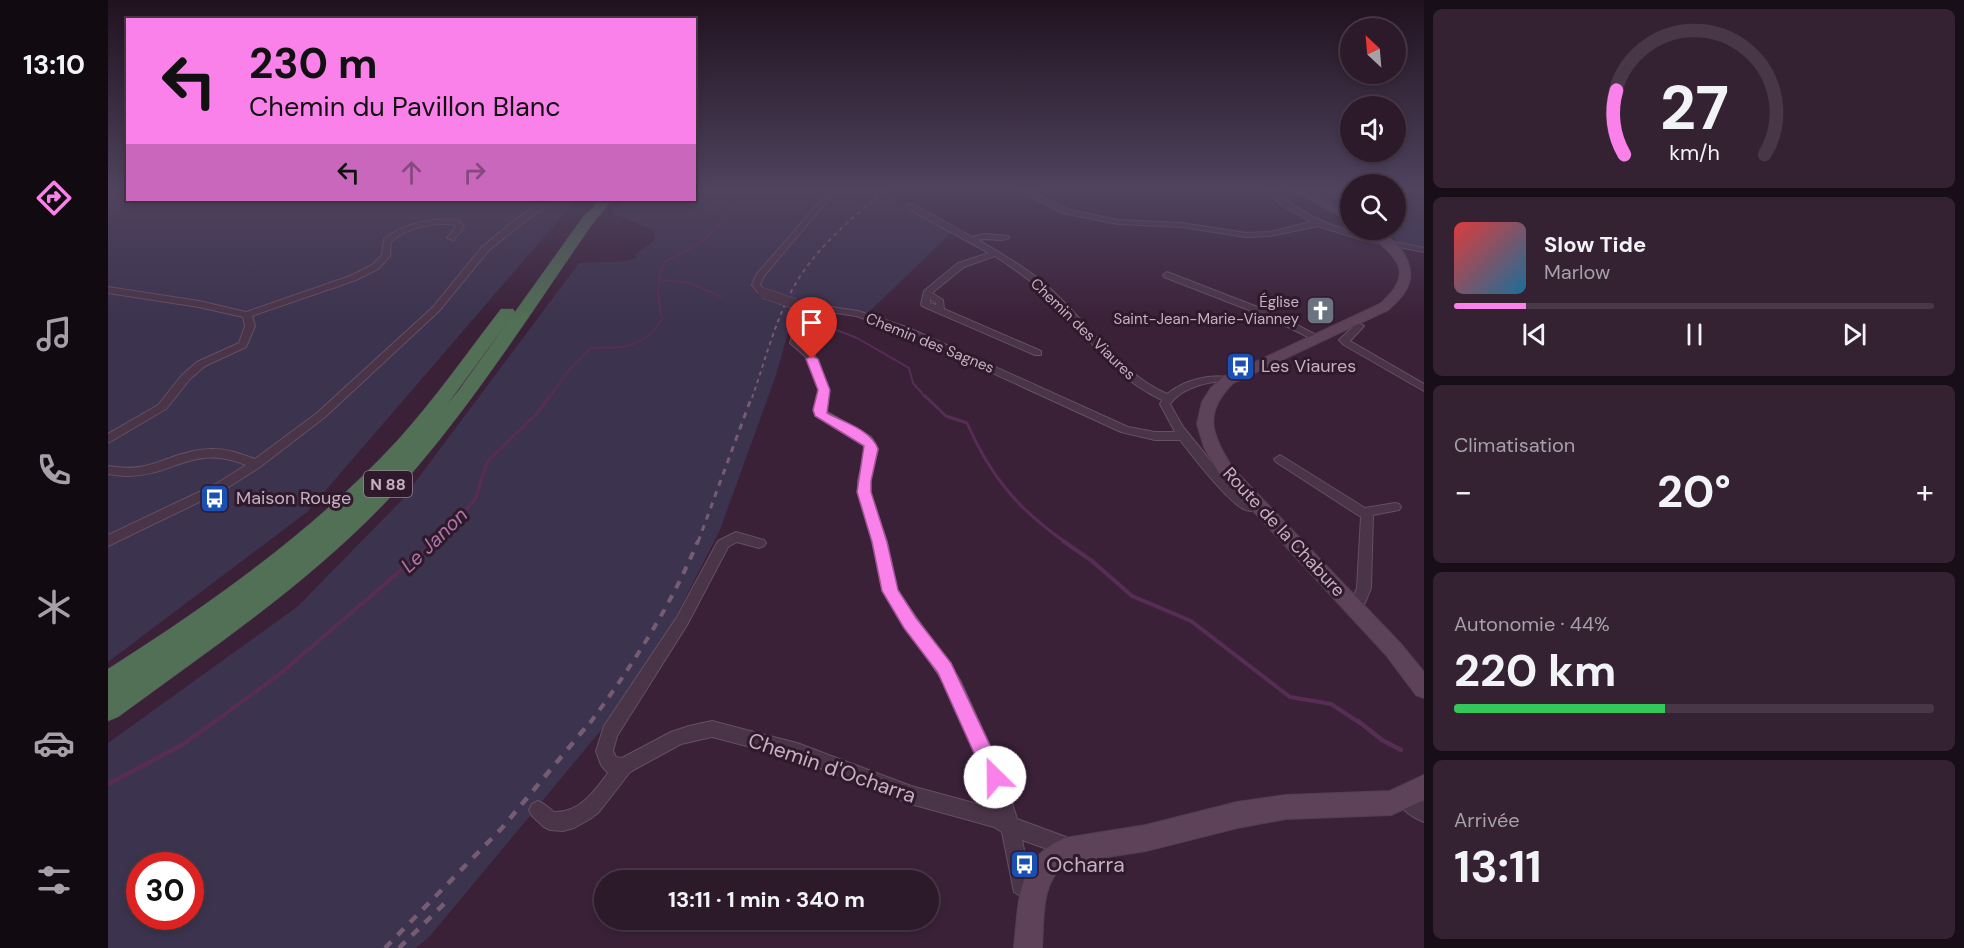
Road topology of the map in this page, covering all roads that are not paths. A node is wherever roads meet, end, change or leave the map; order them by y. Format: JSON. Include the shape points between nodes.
{"nodes":[{"id":1,"x":399,"y":233,"type":"edge"},
{"id":2,"x":455,"y":233,"type":"edge"},
{"id":3,"x":504,"y":233,"type":"edge"},
{"id":4,"x":569,"y":233,"type":"edge"},
{"id":5,"x":579,"y":233,"type":"edge"},
{"id":6,"x":795,"y":233,"type":"edge"},
{"id":7,"x":957,"y":233,"type":"edge"},
{"id":8,"x":1230,"y":233,"type":"edge"},
{"id":9,"x":1274,"y":233,"type":"edge"},
{"id":10,"x":1354,"y":233,"type":"edge"},
{"id":11,"x":451,"y":238,"type":"dead end"},
{"id":12,"x":1005,"y":238,"type":"dead end"},
{"id":13,"x":969,"y":240,"type":"junction"},
{"id":14,"x":1384,"y":240,"type":"edge"},
{"id":15,"x":1387,"y":242,"type":"junction"},
{"id":16,"x":1424,"y":250,"type":"edge"},
{"id":17,"x":994,"y":254,"type":"junction"},
{"id":18,"x":1167,"y":275,"type":"dead end"},
{"id":19,"x":108,"y":290,"type":"edge"},
{"id":20,"x":801,"y":305,"type":"junction"},
{"id":21,"x":247,"y":315,"type":"junction"},
{"id":22,"x":1352,"y":322,"type":"junction"},
{"id":23,"x":1317,"y":338,"type":"junction"},
{"id":24,"x":1038,"y":353,"type":"dead end"},
{"id":25,"x":1228,"y":380,"type":"junction"},
{"id":26,"x":1424,"y":388,"type":"edge"},
{"id":27,"x":1166,"y":398,"type":"junction"},
{"id":28,"x":1185,"y":436,"type":"junction"},
{"id":29,"x":108,"y":439,"type":"edge"},
{"id":30,"x":1280,"y":459,"type":"dead end"},
{"id":31,"x":256,"y":464,"type":"junction"},
{"id":32,"x":108,"y":470,"type":"edge"},
{"id":33,"x":1257,"y":506,"type":"junction"},
{"id":34,"x":1395,"y":507,"type":"dead end"},
{"id":35,"x":1365,"y":513,"type":"junction"},
{"id":36,"x":108,"y":541,"type":"edge"},
{"id":37,"x":759,"y":543,"type":"dead end"},
{"id":38,"x":1348,"y":602,"type":"junction"},
{"id":39,"x":108,"y":684,"type":"edge"},
{"id":40,"x":1424,"y":688,"type":"edge"},
{"id":41,"x":108,"y":708,"type":"edge"},
{"id":42,"x":624,"y":766,"type":"junction"},
{"id":43,"x":1418,"y":799,"type":"edge"},
{"id":44,"x":538,"y":810,"type":"dead end"},
{"id":45,"x":1010,"y":826,"type":"junction"},
{"id":46,"x":1065,"y":851,"type":"junction"},
{"id":47,"x":1033,"y":892,"type":"junction"},
{"id":48,"x":1028,"y":948,"type":"edge"}],
"edges":[{"from":1,"to":21,"type":"street","via":[[387,241],[386,256],[364,273]]},
{"from":2,"to":11,"type":"street"},
{"from":3,"to":31,"type":"street","via":[[486,248],[424,321],[336,402]]},
{"from":4,"to":39,"type":"highway","number":"N 88","via":[[435,408],[382,468],[247,586]]},
{"from":5,"to":41,"type":"highway","number":"N 88","via":[[466,394],[403,470],[335,536],[260,599]]},
{"from":6,"to":20,"type":"street","name":"Chemin des Sagnes","bridge":true,"via":[[760,274],[756,285],[764,293]]},
{"from":7,"to":13,"type":"street","name":"Chemin des Viaures"},
{"from":8,"to":9,"type":"street"},
{"from":10,"to":15,"type":"street"},
{"from":12,"to":13,"type":"street","via":[[984,236]]},
{"from":13,"to":17,"type":"street","name":"Chemin des Viaures"},
{"from":14,"to":15,"type":"main road","name":"Route de la Chabure"},
{"from":15,"to":16,"type":"street"},
{"from":15,"to":22,"type":"main road","name":"Route de la Chabure","via":[[1402,264],[1406,284],[1390,303]]},
{"from":17,"to":24,"type":"street","via":[[964,263],[927,293],[925,304]]},
{"from":17,"to":27,"type":"street","name":"Chemin des Viaures","via":[[1043,287],[1129,376]]},
{"from":18,"to":23,"type":"street","via":[[1275,317]]},
{"from":19,"to":21,"type":"street"},
{"from":20,"to":28,"type":"street","name":"Chemin des Sagnes","via":[[858,314],[906,330],[1125,430]]},
{"from":20,"to":45,"type":"street","via":[[795,342],[810,356],[824,390],[820,412],[872,449],[864,492],[890,591],[954,685],[995,777]]},
{"from":21,"to":29,"type":"street","via":[[250,326],[243,345],[201,364],[162,407]]},
{"from":22,"to":23,"type":"main road","name":"Route de la Chabure"},
{"from":22,"to":26,"type":"street","via":[[1359,326],[1345,337],[1347,343]]},
{"from":23,"to":25,"type":"main road","name":"Route de la Chabure"},
{"from":25,"to":27,"type":"street","via":[[1216,377]]},
{"from":25,"to":33,"type":"main road","name":"Route de la Chabure","via":[[1206,406],[1207,438],[1226,471]]},
{"from":27,"to":28,"type":"street","via":[[1167,410]]},
{"from":28,"to":33,"type":"street","via":[[1239,498],[1250,507]]},
{"from":30,"to":35,"type":"street"},
{"from":31,"to":32,"type":"street","via":[[211,451],[142,469]]},
{"from":31,"to":36,"type":"street","via":[[198,498]]},
{"from":33,"to":38,"type":"main road","name":"Route de la Chabure"},
{"from":34,"to":35,"type":"street"},
{"from":35,"to":38,"type":"street","via":[[1368,518],[1364,588],[1360,599]]},
{"from":37,"to":42,"type":"street","via":[[736,537],[723,544],[682,621],[604,744],[608,763]]},
{"from":38,"to":40,"type":"main road","name":"Route de la Chabure"},
{"from":42,"to":44,"type":"street","name":"Chemin d'Ocharra","via":[[586,812],[573,821],[550,821]]},
{"from":42,"to":45,"type":"street","name":"Chemin d'Ocharra","via":[[676,738],[712,729],[797,751],[911,795],[998,819]]},
{"from":43,"to":46,"type":"main road","via":[[1286,807],[1146,838]]},
{"from":45,"to":46,"type":"street","name":"Chemin d'Ocharra","via":[[1059,844]]},
{"from":45,"to":47,"type":"street","via":[[1021,885]]},
{"from":46,"to":47,"type":"main road","via":[[1043,868]]},
{"from":47,"to":48,"type":"main road"}]}
